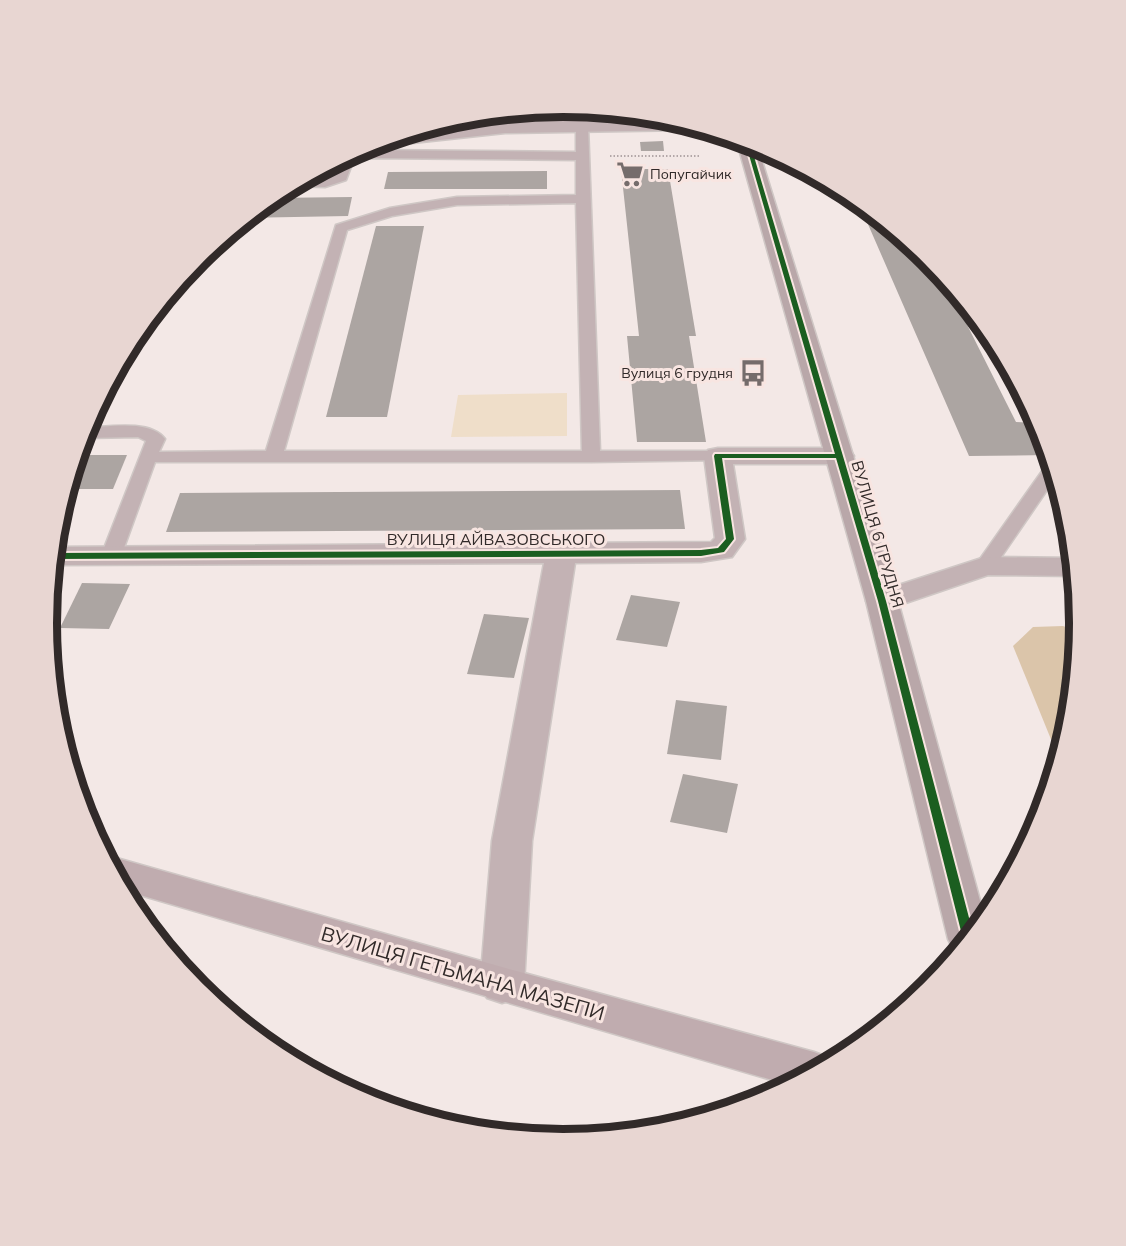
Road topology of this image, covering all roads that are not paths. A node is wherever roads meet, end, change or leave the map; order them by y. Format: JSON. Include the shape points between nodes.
{"nodes":[{"id":1,"x":538,"y":118,"type":"edge"},
{"id":2,"x":649,"y":125,"type":"edge"},
{"id":3,"x":582,"y":126,"type":"junction"},
{"id":4,"x":428,"y":135,"type":"edge"},
{"id":5,"x":376,"y":153,"type":"edge"},
{"id":6,"x":582,"y":156,"type":"junction"},
{"id":7,"x":759,"y":157,"type":"edge"},
{"id":8,"x":345,"y":166,"type":"edge"},
{"id":9,"x":314,"y":183,"type":"edge"},
{"id":10,"x":583,"y":199,"type":"junction"},
{"id":11,"x":95,"y":433,"type":"edge"},
{"id":12,"x":718,"y":456,"type":"junction"},
{"id":13,"x":840,"y":456,"type":"junction"},
{"id":14,"x":148,"y":457,"type":"junction"},
{"id":15,"x":273,"y":457,"type":"junction"},
{"id":16,"x":591,"y":457,"type":"junction"},
{"id":17,"x":1047,"y":476,"type":"edge"},
{"id":18,"x":561,"y":554,"type":"junction"},
{"id":19,"x":61,"y":556,"type":"edge"},
{"id":20,"x":111,"y":556,"type":"junction"},
{"id":21,"x":985,"y":566,"type":"junction"},
{"id":22,"x":1066,"y":567,"type":"edge"},
{"id":23,"x":882,"y":601,"type":"junction"},
{"id":24,"x":125,"y":875,"type":"edge"},
{"id":25,"x":966,"y":928,"type":"edge"},
{"id":26,"x":502,"y":985,"type":"junction"},
{"id":27,"x":802,"y":1069,"type":"edge"}],
"edges":[{"from":1,"to":3,"type":"street"},
{"from":1,"to":4,"type":"street","via":[[505,127]]},
{"from":2,"to":3,"type":"street"},
{"from":3,"to":6,"type":"lane"},
{"from":5,"to":6,"type":"lane"},
{"from":6,"to":10,"type":"lane"},
{"from":7,"to":13,"type":"street","name":"ВУЛИЦЯ 6 ГРУДНЯ"},
{"from":8,"to":9,"type":"lane","via":[[341,177]]},
{"from":10,"to":15,"type":"lane","via":[[457,201],[390,212],[341,228]]},
{"from":10,"to":16,"type":"lane"},
{"from":11,"to":14,"type":"lane","via":[[141,432],[156,439]]},
{"from":12,"to":13,"type":"street"},
{"from":12,"to":16,"type":"lane"},
{"from":12,"to":18,"type":"street","name":"ВУЛИЦЯ АЙВАЗОВСЬКОГО","via":[[730,539],[721,550]]},
{"from":13,"to":23,"type":"street","name":"ВУЛИЦЯ 6 ГРУДНЯ"},
{"from":14,"to":15,"type":"lane"},
{"from":14,"to":20,"type":"lane"},
{"from":15,"to":16,"type":"lane"},
{"from":17,"to":21,"type":"lane"},
{"from":18,"to":20,"type":"street","name":"ВУЛИЦЯ АЙВАЗОВСЬКОГО"},
{"from":18,"to":26,"type":"street","name":"ВУЛИЦЯ АЙВАЗОВСЬКОГО","via":[[512,841]]},
{"from":19,"to":20,"type":"street","name":"ВУЛИЦЯ АЙВАЗОВСЬКОГО"},
{"from":21,"to":22,"type":"street"},
{"from":21,"to":23,"type":"street"},
{"from":23,"to":25,"type":"street","name":"ВУЛИЦЯ 6 ГРУДНЯ"},
{"from":24,"to":26,"type":"highway","name":"ВУЛИЦЯ ГЕТЬМАНА МАЗЕПИ"},
{"from":26,"to":27,"type":"highway","name":"ВУЛИЦЯ ГЕТЬМАНА МАЗЕПИ"}]}
